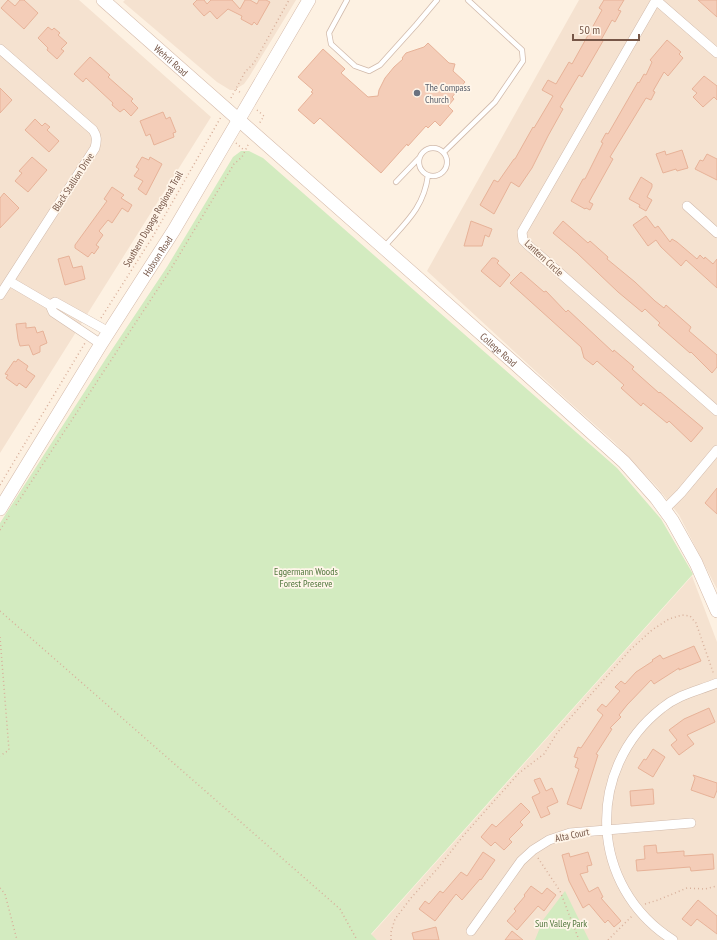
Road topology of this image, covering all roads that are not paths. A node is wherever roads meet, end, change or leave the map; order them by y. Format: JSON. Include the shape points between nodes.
{"nodes":[{"id":1,"x":103,"y":0,"type":"edge"},
{"id":2,"x":309,"y":0,"type":"edge"},
{"id":3,"x":347,"y":0,"type":"edge"},
{"id":4,"x":437,"y":0,"type":"edge"},
{"id":5,"x":468,"y":0,"type":"edge"},
{"id":6,"x":656,"y":0,"type":"edge"},
{"id":7,"x":0,"y":49,"type":"edge"},
{"id":8,"x":717,"y":53,"type":"edge"},
{"id":9,"x":239,"y":121,"type":"junction"},
{"id":10,"x":444,"y":152,"type":"junction"},
{"id":11,"x":419,"y":158,"type":"junction"},
{"id":12,"x":428,"y":175,"type":"junction"},
{"id":13,"x":396,"y":182,"type":"dead end"},
{"id":14,"x":687,"y":206,"type":"dead end"},
{"id":15,"x":717,"y":233,"type":"edge"},
{"id":16,"x":383,"y":248,"type":"junction"},
{"id":17,"x":9,"y":281,"type":"junction"},
{"id":18,"x":0,"y":295,"type":"edge"},
{"id":19,"x":50,"y":305,"type":"junction"},
{"id":20,"x":109,"y":332,"type":"junction"},
{"id":21,"x":101,"y":344,"type":"junction"},
{"id":22,"x":717,"y":412,"type":"edge"},
{"id":23,"x":717,"y":450,"type":"edge"},
{"id":24,"x":0,"y":509,"type":"edge"},
{"id":25,"x":665,"y":509,"type":"junction"},
{"id":26,"x":717,"y":611,"type":"edge"},
{"id":27,"x":716,"y":680,"type":"edge"},
{"id":28,"x":691,"y":823,"type":"dead end"},
{"id":29,"x":607,"y":830,"type":"junction"},
{"id":30,"x":471,"y":930,"type":"dead end"},
{"id":31,"x":673,"y":940,"type":"edge"}],
"edges":[{"from":1,"to":9,"type":"main road","name":"Wehrli Road"},
{"from":2,"to":9,"type":"main road","name":"Hobson Road"},
{"from":3,"to":4,"type":"lane","via":[[329,33],[331,44],[355,66],[368,71],[380,65]]},
{"from":5,"to":10,"type":"lane","via":[[522,50],[523,61],[495,102]]},
{"from":6,"to":8,"type":"street"},
{"from":6,"to":22,"type":"street","name":"Lantern Circle","via":[[522,232],[522,237]]},
{"from":7,"to":17,"type":"street","name":"Black Stallion Drive","via":[[92,130],[97,141],[95,148]]},
{"from":9,"to":16,"type":"main road","name":"College Road"},
{"from":9,"to":20,"type":"main road","name":"Hobson Road"},
{"from":10,"to":11,"type":"lane","via":[[429,148]]},
{"from":10,"to":12,"type":"lane","via":[[447,159],[445,170],[436,176]]},
{"from":11,"to":12,"type":"lane","via":[[420,169]]},
{"from":11,"to":13,"type":"lane"},
{"from":12,"to":16,"type":"lane","via":[[423,199]]},
{"from":14,"to":15,"type":"street"},
{"from":16,"to":25,"type":"main road","name":"College Road","via":[[602,441],[637,475]]},
{"from":17,"to":18,"type":"street","name":"Black Stallion Drive"},
{"from":17,"to":19,"type":"street"},
{"from":19,"to":20,"type":"street","via":[[55,302]]},
{"from":19,"to":21,"type":"street","via":[[53,312]]},
{"from":20,"to":21,"type":"main road","name":"Hobson Road"},
{"from":21,"to":24,"type":"main road","name":"Hobson Road"},
{"from":23,"to":25,"type":"street"},
{"from":25,"to":26,"type":"main road","name":"College Road","via":[[686,543]]},
{"from":27,"to":29,"type":"street","via":[[671,701],[634,735],[614,773],[607,801]]},
{"from":28,"to":29,"type":"street","name":"Alta Court"},
{"from":29,"to":30,"type":"street","name":"Alta Court","via":[[570,833],[541,844],[521,861]]},
{"from":29,"to":31,"type":"street","via":[[612,861],[623,888],[638,910]]}]}
